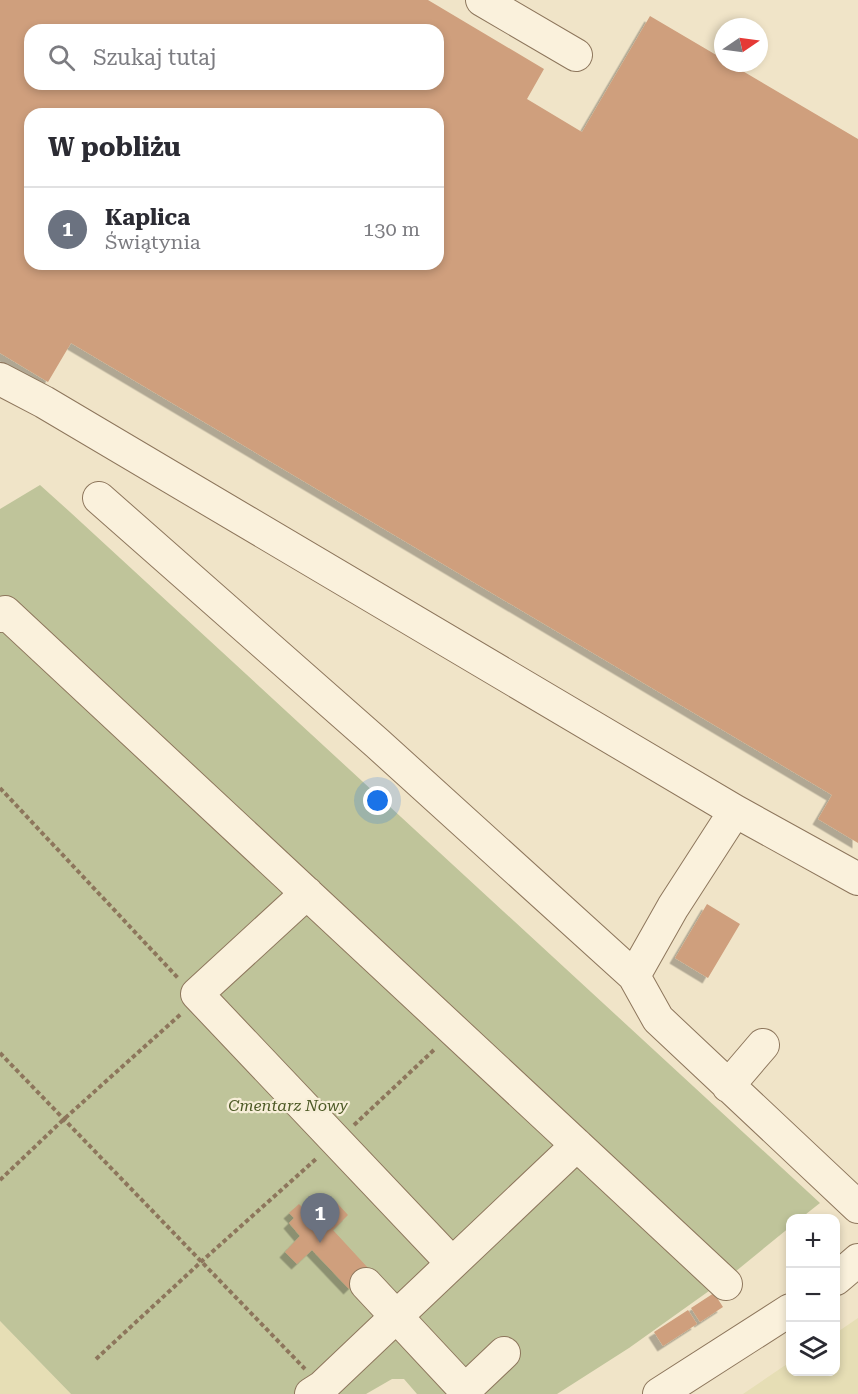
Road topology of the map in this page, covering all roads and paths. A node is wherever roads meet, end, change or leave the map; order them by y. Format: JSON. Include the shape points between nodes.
{"nodes":[{"id":1,"x":482,"y":0,"type":"edge"},
{"id":2,"x":576,"y":55,"type":"dead end"},
{"id":3,"x":0,"y":379,"type":"edge"},
{"id":4,"x":99,"y":498,"type":"dead end"},
{"id":5,"x":0,"y":616,"type":"edge"},
{"id":6,"x":0,"y":788,"type":"edge"},
{"id":7,"x":735,"y":812,"type":"junction"},
{"id":8,"x":858,"y":879,"type":"edge"},
{"id":9,"x":307,"y":893,"type":"junction"},
{"id":10,"x":634,"y":976,"type":"junction"},
{"id":11,"x":197,"y":994,"type":"junction"},
{"id":12,"x":455,"y":1031,"type":"junction"},
{"id":13,"x":763,"y":1045,"type":"dead end"},
{"id":14,"x":0,"y":1053,"type":"edge"},
{"id":15,"x":729,"y":1086,"type":"junction"},
{"id":16,"x":64,"y":1119,"type":"junction"},
{"id":17,"x":336,"y":1141,"type":"junction"},
{"id":18,"x":577,"y":1145,"type":"junction"},
{"id":19,"x":0,"y":1180,"type":"edge"},
{"id":20,"x":858,"y":1207,"type":"edge"},
{"id":21,"x":858,"y":1260,"type":"edge"},
{"id":22,"x":202,"y":1261,"type":"junction"},
{"id":23,"x":452,"y":1263,"type":"junction"},
{"id":24,"x":840,"y":1276,"type":"edge"},
{"id":25,"x":366,"y":1284,"type":"dead end"},
{"id":26,"x":726,"y":1284,"type":"dead end"},
{"id":27,"x":786,"y":1313,"type":"edge"},
{"id":28,"x":396,"y":1316,"type":"junction"},
{"id":29,"x":504,"y":1353,"type":"dead end"},
{"id":30,"x":96,"y":1359,"type":"dead end"},
{"id":31,"x":316,"y":1390,"type":"edge"},
{"id":32,"x":466,"y":1392,"type":"edge"},
{"id":33,"x":659,"y":1394,"type":"edge"}],
"edges":[{"from":1,"to":2,"type":"street"},
{"from":3,"to":7,"type":"street","via":[[45,402]]},
{"from":4,"to":10,"type":"street"},
{"from":5,"to":9,"type":"street","via":[[5,612]]},
{"from":6,"to":11,"type":"path"},
{"from":7,"to":8,"type":"street"},
{"from":7,"to":10,"type":"street"},
{"from":9,"to":11,"type":"street"},
{"from":9,"to":12,"type":"street"},
{"from":10,"to":15,"type":"street","via":[[658,1019]]},
{"from":11,"to":16,"type":"path","via":[[193,1003]]},
{"from":11,"to":17,"type":"street"},
{"from":12,"to":17,"type":"path"},
{"from":12,"to":18,"type":"street"},
{"from":13,"to":15,"type":"street"},
{"from":14,"to":16,"type":"path"},
{"from":15,"to":20,"type":"street"},
{"from":16,"to":19,"type":"path"},
{"from":16,"to":22,"type":"path"},
{"from":17,"to":22,"type":"path"},
{"from":17,"to":23,"type":"street"},
{"from":18,"to":23,"type":"street"},
{"from":18,"to":26,"type":"street"},
{"from":21,"to":24,"type":"street"},
{"from":22,"to":30,"type":"path"},
{"from":22,"to":31,"type":"path"},
{"from":23,"to":28,"type":"street"},
{"from":25,"to":28,"type":"street"},
{"from":27,"to":33,"type":"street"},
{"from":28,"to":31,"type":"street"},
{"from":28,"to":32,"type":"street"},
{"from":29,"to":32,"type":"street"}]}
